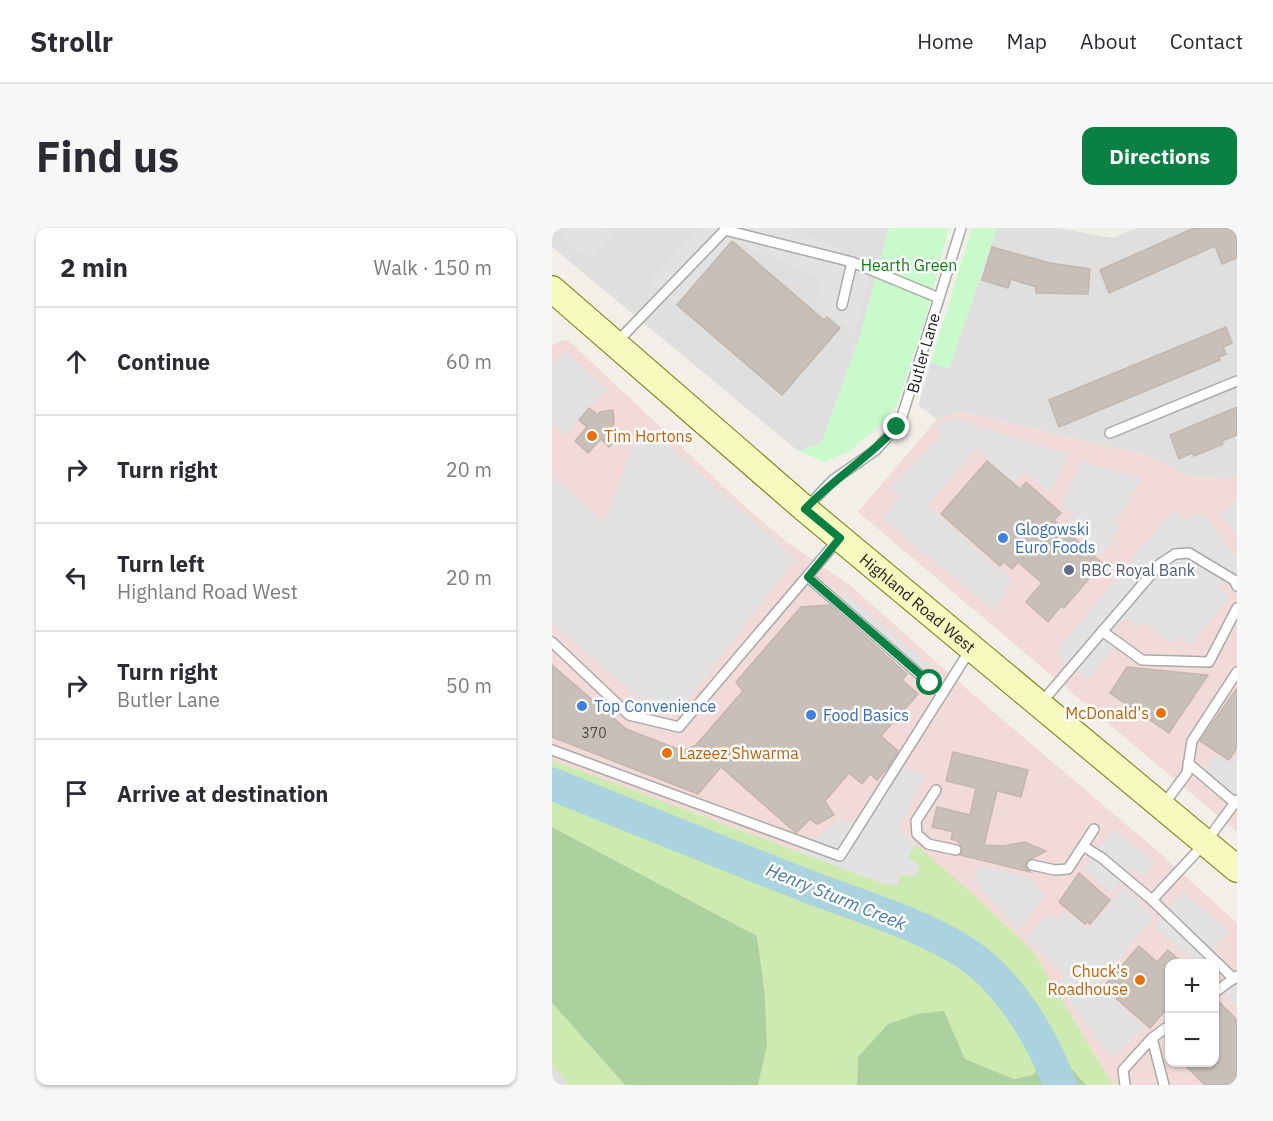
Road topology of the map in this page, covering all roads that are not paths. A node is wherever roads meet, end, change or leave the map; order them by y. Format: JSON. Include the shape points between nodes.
{"nodes":[{"id":1,"x":961,"y":228,"type":"edge"},
{"id":2,"x":852,"y":262,"type":"junction"},
{"id":3,"x":552,"y":289,"type":"edge"},
{"id":4,"x":939,"y":298,"type":"junction"},
{"id":5,"x":842,"y":305,"type":"dead end"},
{"id":6,"x":615,"y":344,"type":"junction"},
{"id":7,"x":1237,"y":381,"type":"edge"},
{"id":8,"x":1110,"y":433,"type":"dead end"},
{"id":9,"x":805,"y":509,"type":"junction"},
{"id":10,"x":840,"y":538,"type":"junction"},
{"id":11,"x":808,"y":577,"type":"junction"},
{"id":12,"x":1237,"y":586,"type":"edge"},
{"id":13,"x":1237,"y":608,"type":"edge"},
{"id":14,"x":1102,"y":631,"type":"junction"},
{"id":15,"x":552,"y":642,"type":"edge"},
{"id":16,"x":972,"y":648,"type":"junction"},
{"id":17,"x":1237,"y":672,"type":"edge"},
{"id":18,"x":942,"y":694,"type":"junction"},
{"id":19,"x":1040,"y":704,"type":"junction"},
{"id":20,"x":552,"y":750,"type":"edge"},
{"id":21,"x":1188,"y":763,"type":"junction"},
{"id":22,"x":936,"y":790,"type":"dead end"},
{"id":23,"x":1236,"y":802,"type":"edge"},
{"id":24,"x":1162,"y":807,"type":"junction"},
{"id":25,"x":1094,"y":829,"type":"dead end"},
{"id":26,"x":1205,"y":843,"type":"junction"},
{"id":27,"x":1083,"y":846,"type":"junction"},
{"id":28,"x":956,"y":850,"type":"dead end"},
{"id":29,"x":1032,"y":866,"type":"dead end"},
{"id":30,"x":1235,"y":869,"type":"edge"},
{"id":31,"x":1152,"y":900,"type":"junction"},
{"id":32,"x":1236,"y":977,"type":"edge"},
{"id":33,"x":1219,"y":990,"type":"edge"},
{"id":34,"x":1165,"y":1029,"type":"edge"},
{"id":35,"x":1152,"y":1038,"type":"junction"},
{"id":36,"x":1125,"y":1085,"type":"edge"},
{"id":37,"x":1164,"y":1085,"type":"edge"}],
"edges":[{"from":1,"to":4,"type":"lane","name":"Butler Lane"},
{"from":2,"to":4,"type":"lane"},
{"from":2,"to":5,"type":"lane"},
{"from":2,"to":6,"type":"lane","via":[[725,230]]},
{"from":3,"to":6,"type":"main road","name":"Highland Road West"},
{"from":4,"to":9,"type":"lane","name":"Butler Lane","via":[[900,423],[876,450],[833,480]]},
{"from":6,"to":9,"type":"main road","name":"Highland Road West"},
{"from":7,"to":8,"type":"lane"},
{"from":9,"to":10,"type":"main road","name":"Highland Road West"},
{"from":10,"to":11,"type":"lane"},
{"from":10,"to":16,"type":"main road","name":"Highland Road West"},
{"from":11,"to":15,"type":"lane","via":[[679,727],[629,714]]},
{"from":11,"to":18,"type":"lane"},
{"from":12,"to":14,"type":"lane","via":[[1234,580],[1189,553],[1175,554],[1160,564]]},
{"from":13,"to":14,"type":"lane","via":[[1209,662],[1142,660]]},
{"from":14,"to":19,"type":"lane"},
{"from":16,"to":18,"type":"lane"},
{"from":16,"to":19,"type":"main road","name":"Highland Road West"},
{"from":17,"to":21,"type":"lane","via":[[1192,741]]},
{"from":18,"to":20,"type":"lane","via":[[840,856]]},
{"from":19,"to":24,"type":"main road","name":"Highland Road West"},
{"from":21,"to":23,"type":"lane"},
{"from":21,"to":24,"type":"lane","via":[[1187,773]]},
{"from":22,"to":28,"type":"lane","via":[[916,821],[917,834],[928,844]]},
{"from":23,"to":26,"type":"lane"},
{"from":24,"to":26,"type":"main road","name":"Highland Road West"},
{"from":25,"to":27,"type":"lane"},
{"from":26,"to":30,"type":"main road","name":"Highland Road West"},
{"from":26,"to":31,"type":"lane"},
{"from":27,"to":29,"type":"lane","via":[[1068,869]]},
{"from":27,"to":31,"type":"lane"},
{"from":31,"to":32,"type":"lane"},
{"from":32,"to":33,"type":"lane"},
{"from":34,"to":35,"type":"lane"},
{"from":35,"to":36,"type":"lane","via":[[1123,1070]]},
{"from":35,"to":37,"type":"lane"}]}
